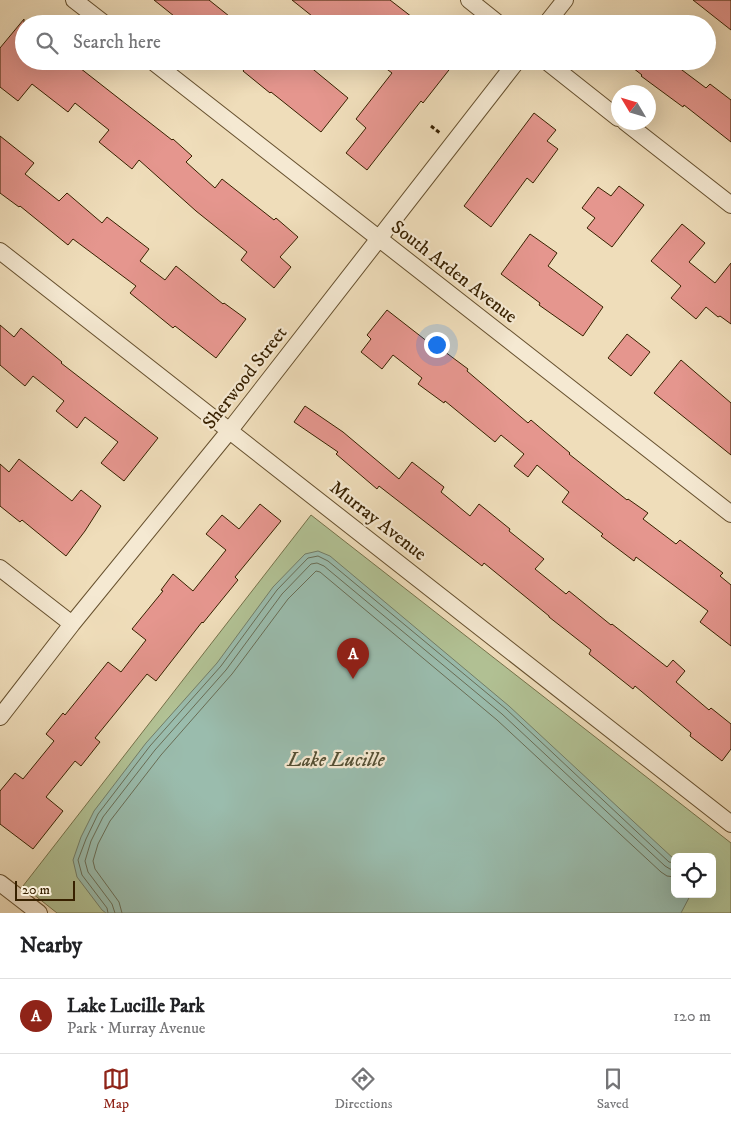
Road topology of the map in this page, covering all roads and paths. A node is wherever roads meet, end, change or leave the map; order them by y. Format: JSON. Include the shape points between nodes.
{"nodes":[{"id":1,"x":74,"y":0,"type":"edge"},
{"id":2,"x":469,"y":0,"type":"edge"},
{"id":3,"x":565,"y":0,"type":"edge"},
{"id":4,"x":93,"y":15,"type":"edge"},
{"id":5,"x":488,"y":15,"type":"edge"},
{"id":6,"x":553,"y":15,"type":"edge"},
{"id":7,"x":163,"y":70,"type":"edge"},
{"id":8,"x":510,"y":70,"type":"edge"},
{"id":9,"x":557,"y":70,"type":"edge"},
{"id":10,"x":611,"y":112,"type":"edge"},
{"id":11,"x":635,"y":130,"type":"edge"},
{"id":12,"x":731,"y":205,"type":"edge"},
{"id":13,"x":379,"y":239,"type":"junction"},
{"id":14,"x":0,"y":251,"type":"edge"},
{"id":15,"x":230,"y":430,"type":"junction"},
{"id":16,"x":731,"y":514,"type":"edge"},
{"id":17,"x":0,"y":568,"type":"edge"},
{"id":18,"x":72,"y":624,"type":"junction"},
{"id":19,"x":0,"y":717,"type":"edge"},
{"id":20,"x":731,"y":824,"type":"edge"},
{"id":21,"x":0,"y":883,"type":"edge"},
{"id":22,"x":39,"y":913,"type":"edge"}],
"edges":[{"from":1,"to":4,"type":"street"},
{"from":2,"to":5,"type":"street"},
{"from":3,"to":6,"type":"street"},
{"from":7,"to":13,"type":"street","name":"South Arden Avenue"},
{"from":8,"to":13,"type":"street","name":"Sherwood Street"},
{"from":9,"to":10,"type":"street"},
{"from":11,"to":12,"type":"street"},
{"from":13,"to":15,"type":"street","name":"Sherwood Street"},
{"from":13,"to":16,"type":"street","name":"South Arden Avenue"},
{"from":14,"to":15,"type":"street","name":"Murray Avenue"},
{"from":15,"to":18,"type":"street","name":"Sherwood Street"},
{"from":15,"to":20,"type":"street","name":"Murray Avenue"},
{"from":17,"to":18,"type":"street"},
{"from":18,"to":19,"type":"street","name":"Sherwood Street"},
{"from":21,"to":22,"type":"street"}]}
